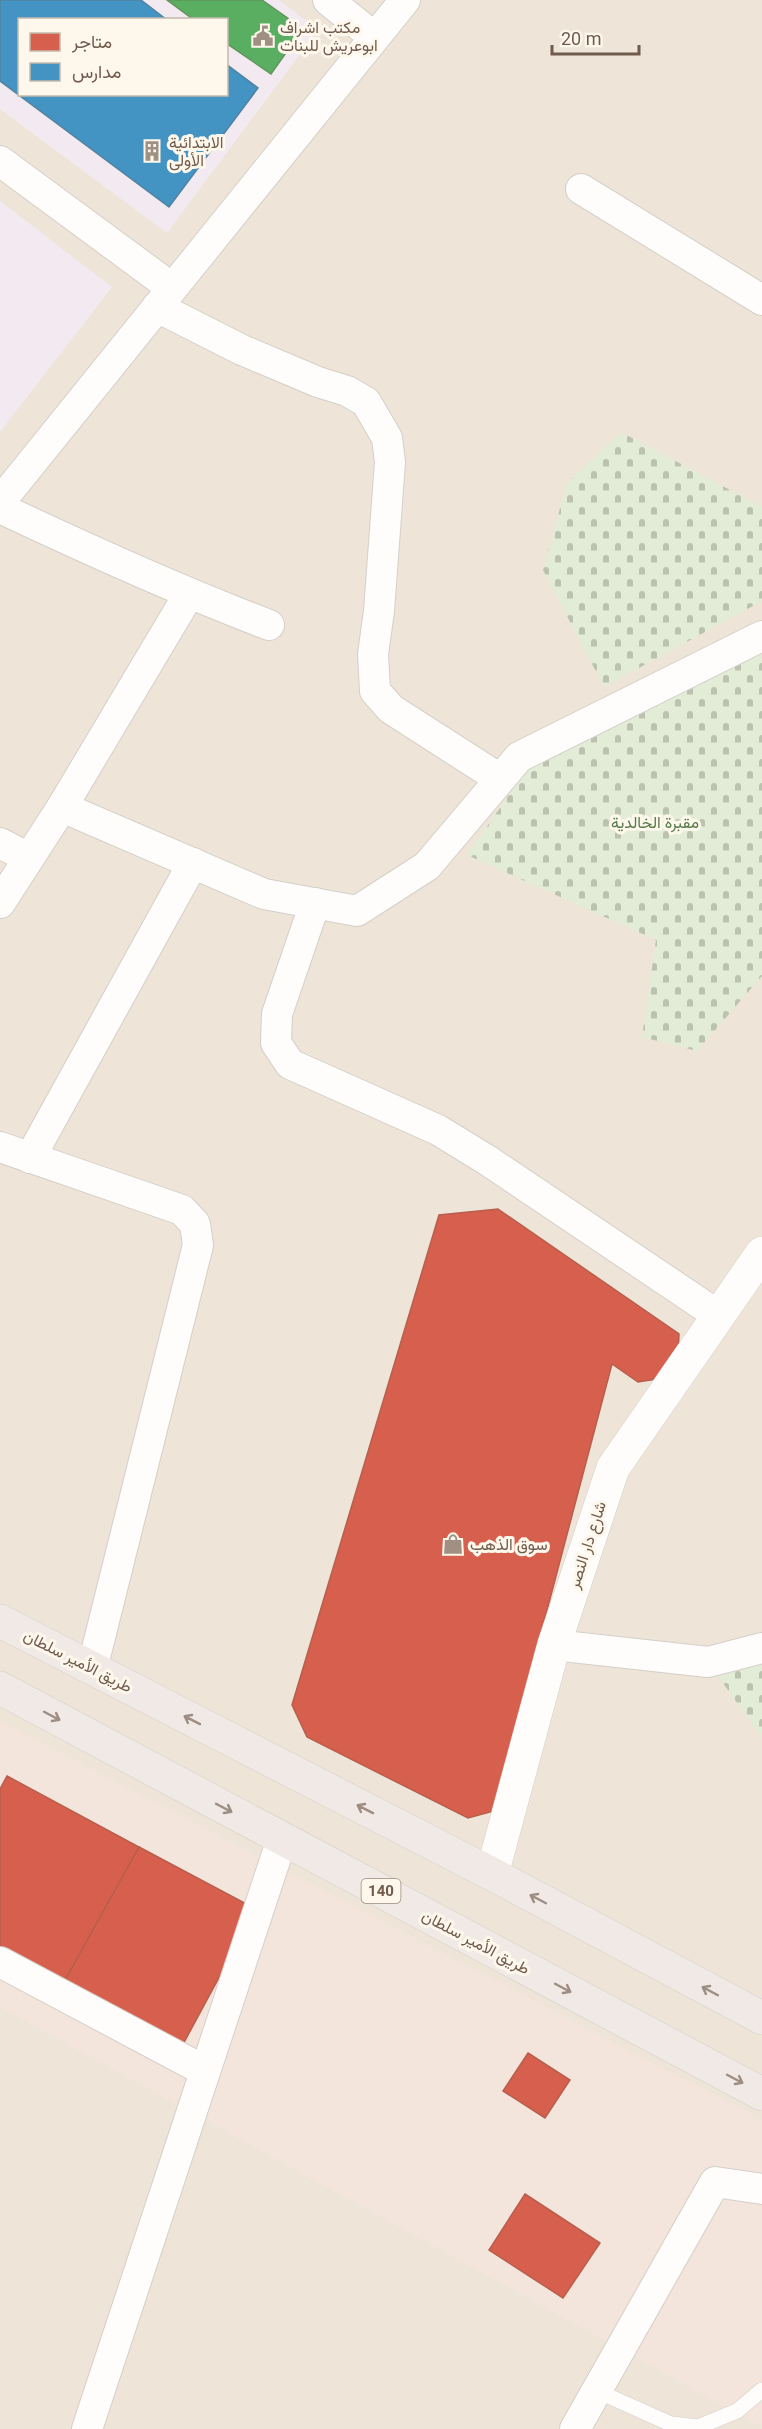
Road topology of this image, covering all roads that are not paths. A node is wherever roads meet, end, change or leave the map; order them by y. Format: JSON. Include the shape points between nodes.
{"nodes":[{"id":1,"x":328,"y":0,"type":"edge"},
{"id":2,"x":405,"y":0,"type":"edge"},
{"id":3,"x":374,"y":37,"type":"junction"},
{"id":4,"x":0,"y":161,"type":"edge"},
{"id":5,"x":581,"y":189,"type":"dead end"},
{"id":6,"x":164,"y":297,"type":"junction"},
{"id":7,"x":762,"y":300,"type":"edge"},
{"id":8,"x":0,"y":502,"type":"edge"},
{"id":9,"x":0,"y":508,"type":"edge"},
{"id":10,"x":189,"y":594,"type":"junction"},
{"id":11,"x":269,"y":625,"type":"dead end"},
{"id":12,"x":762,"y":636,"type":"edge"},
{"id":13,"x":500,"y":779,"type":"junction"},
{"id":14,"x":62,"y":807,"type":"junction"},
{"id":15,"x":0,"y":843,"type":"edge"},
{"id":16,"x":29,"y":858,"type":"junction"},
{"id":17,"x":193,"y":863,"type":"junction"},
{"id":18,"x":0,"y":903,"type":"edge"},
{"id":19,"x":315,"y":903,"type":"junction"},
{"id":20,"x":0,"y":1147,"type":"edge"},
{"id":21,"x":30,"y":1158,"type":"junction"},
{"id":22,"x":762,"y":1253,"type":"edge"},
{"id":23,"x":719,"y":1316,"type":"junction"},
{"id":24,"x":0,"y":1621,"type":"edge"},
{"id":25,"x":554,"y":1645,"type":"junction"},
{"id":26,"x":762,"y":1648,"type":"edge"},
{"id":27,"x":93,"y":1669,"type":"junction"},
{"id":28,"x":0,"y":1688,"type":"edge"},
{"id":29,"x":282,"y":1839,"type":"junction"},
{"id":30,"x":492,"y":1874,"type":"junction"},
{"id":31,"x":0,"y":1962,"type":"edge"},
{"id":32,"x":762,"y":2018,"type":"edge"},
{"id":33,"x":205,"y":2071,"type":"junction"},
{"id":34,"x":762,"y":2094,"type":"edge"},
{"id":35,"x":762,"y":2189,"type":"edge"},
{"id":36,"x":597,"y":2391,"type":"junction"},
{"id":37,"x":761,"y":2393,"type":"edge"},
{"id":38,"x":87,"y":2429,"type":"edge"},
{"id":39,"x":575,"y":2429,"type":"edge"}],
"edges":[{"from":1,"to":3,"type":"street"},
{"from":2,"to":3,"type":"street"},
{"from":3,"to":6,"type":"street"},
{"from":4,"to":6,"type":"street"},
{"from":5,"to":7,"type":"street"},
{"from":6,"to":8,"type":"street"},
{"from":6,"to":13,"type":"street","via":[[242,350],[366,402],[387,438],[390,462],[373,654],[375,691],[400,716]]},
{"from":9,"to":10,"type":"street"},
{"from":10,"to":11,"type":"street"},
{"from":10,"to":14,"type":"street"},
{"from":12,"to":13,"type":"street","via":[[519,757]]},
{"from":13,"to":19,"type":"street","via":[[427,867],[357,911]]},
{"from":14,"to":16,"type":"street"},
{"from":14,"to":17,"type":"street"},
{"from":15,"to":16,"type":"street"},
{"from":16,"to":18,"type":"street"},
{"from":17,"to":19,"type":"street","via":[[264,894]]},
{"from":17,"to":21,"type":"street"},
{"from":19,"to":23,"type":"street","via":[[277,1014],[276,1043],[290,1064],[438,1130]]},
{"from":20,"to":21,"type":"street"},
{"from":21,"to":27,"type":"street","via":[[182,1209],[195,1224],[198,1245]]},
{"from":22,"to":23,"type":"street","name":"شارع دار النصر"},
{"from":23,"to":25,"type":"street","name":"شارع دار النصر","via":[[612,1468]]},
{"from":24,"to":27,"type":"highway","name":"طريق الأمير سلطان"},
{"from":25,"to":26,"type":"street","via":[[708,1662]]},
{"from":25,"to":30,"type":"street","name":"شارع دار النصر"},
{"from":30,"to":27,"type":"highway","name":"طريق الأمير سلطان","one_way":true},
{"from":28,"to":29,"type":"highway","name":"طريق الأمير سلطان","number":"140","one_way":true},
{"from":29,"to":33,"type":"street"},
{"from":29,"to":34,"type":"highway","name":"طريق الأمير سلطان","number":"140","one_way":true},
{"from":32,"to":30,"type":"highway","name":"طريق الأمير سلطان","one_way":true},
{"from":31,"to":33,"type":"street"},
{"from":33,"to":38,"type":"street"},
{"from":35,"to":36,"type":"street","via":[[714,2182]]},
{"from":36,"to":37,"type":"lane","via":[[671,2424],[698,2427],[736,2411]]},
{"from":36,"to":39,"type":"street"}]}
